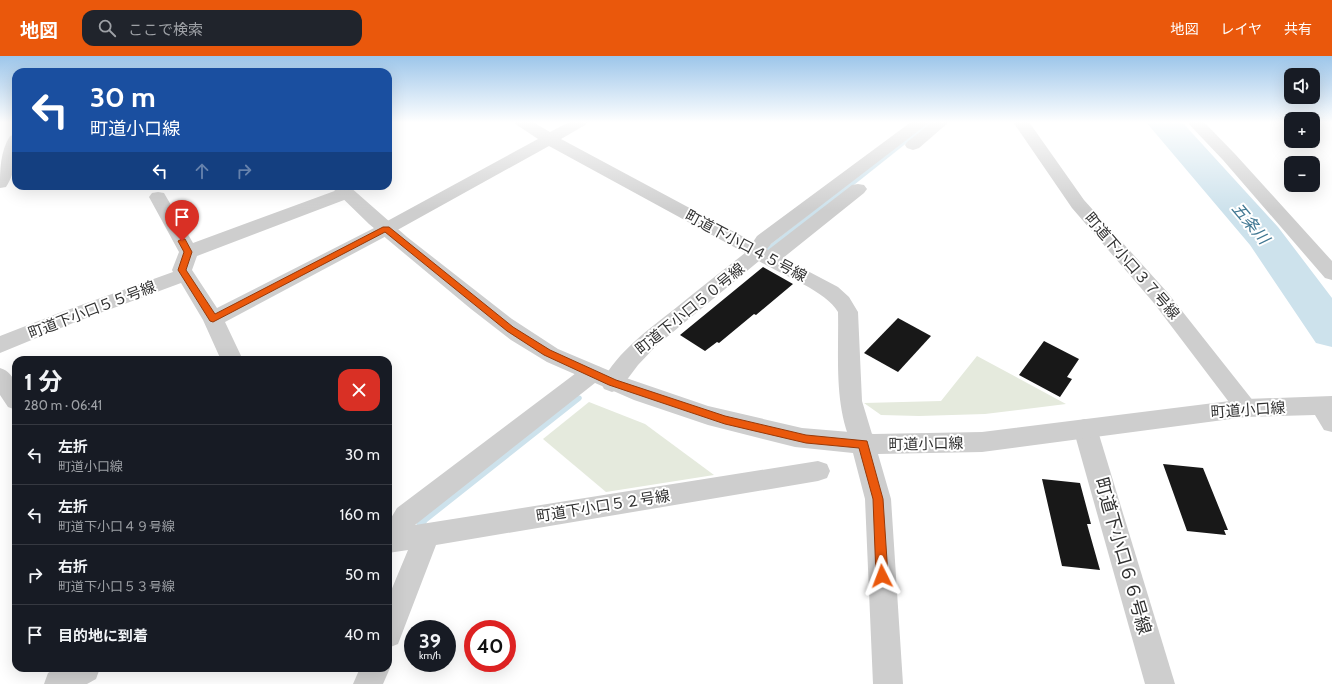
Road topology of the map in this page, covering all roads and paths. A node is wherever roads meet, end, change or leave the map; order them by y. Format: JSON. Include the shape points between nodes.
{"nodes":[{"id":1,"x":528,"y":151,"type":"edge"},
{"id":2,"x":571,"y":151,"type":"edge"},
{"id":3,"x":882,"y":151,"type":"edge"},
{"id":4,"x":902,"y":151,"type":"edge"},
{"id":5,"x":1041,"y":151,"type":"edge"},
{"id":6,"x":1223,"y":151,"type":"edge"},
{"id":7,"x":12,"y":160,"type":"edge"},
{"id":8,"x":0,"y":183,"type":"edge"},
{"id":9,"x":342,"y":190,"type":"edge"},
{"id":10,"x":158,"y":197,"type":"dead end"},
{"id":11,"x":386,"y":229,"type":"junction"},
{"id":12,"x":188,"y":252,"type":"junction"},
{"id":13,"x":762,"y":255,"type":"junction"},
{"id":14,"x":1332,"y":273,"type":"edge"},
{"id":15,"x":184,"y":274,"type":"junction"},
{"id":16,"x":213,"y":319,"type":"junction"},
{"id":17,"x":0,"y":345,"type":"edge"},
{"id":18,"x":230,"y":356,"type":"edge"},
{"id":19,"x":0,"y":376,"type":"edge"},
{"id":20,"x":602,"y":378,"type":"junction"},
{"id":21,"x":12,"y":395,"type":"edge"},
{"id":22,"x":1246,"y":408,"type":"junction"},
{"id":23,"x":1328,"y":412,"type":"edge"},
{"id":24,"x":1085,"y":428,"type":"junction"},
{"id":25,"x":863,"y":444,"type":"junction"},
{"id":26,"x":818,"y":471,"type":"dead end"},
{"id":27,"x":427,"y":534,"type":"junction"},
{"id":28,"x":392,"y":540,"type":"edge"},
{"id":29,"x":392,"y":624,"type":"edge"},
{"id":30,"x":78,"y":672,"type":"edge"},
{"id":31,"x":89,"y":672,"type":"edge"},
{"id":32,"x":372,"y":672,"type":"edge"},
{"id":33,"x":59,"y":684,"type":"edge"},
{"id":34,"x":82,"y":684,"type":"edge"},
{"id":35,"x":368,"y":684,"type":"edge"},
{"id":36,"x":888,"y":684,"type":"edge"},
{"id":37,"x":1160,"y":684,"type":"edge"}],
"edges":[{"from":1,"to":11,"type":"street"},
{"from":2,"to":13,"type":"street","name":"町道下小口４５号線"},
{"from":3,"to":13,"type":"street","name":"町道下小口５０号線","via":[[764,240]]},
{"from":4,"to":13,"type":"street"},
{"from":5,"to":22,"type":"street","name":"町道下小口３７号線","via":[[1078,204],[1160,297]]},
{"from":6,"to":14,"type":"street"},
{"from":7,"to":8,"type":"street"},
{"from":9,"to":11,"type":"street","name":"町道小口線"},
{"from":9,"to":12,"type":"street"},
{"from":10,"to":12,"type":"street"},
{"from":11,"to":16,"type":"street"},
{"from":11,"to":20,"type":"street","name":"町道小口線","via":[[510,329],[547,352]]},
{"from":12,"to":15,"type":"street","via":[[182,270]]},
{"from":13,"to":20,"type":"street","name":"町道下小口５０号線","via":[[754,256],[648,341],[630,359]]},
{"from":13,"to":25,"type":"street","name":"町道下小口４５号線","via":[[831,292],[848,312],[851,401]]},
{"from":15,"to":16,"type":"street"},
{"from":15,"to":17,"type":"street","name":"町道下小口５５号線"},
{"from":16,"to":18,"type":"street"},
{"from":19,"to":21,"type":"street"},
{"from":20,"to":25,"type":"street","name":"町道小口線","via":[[725,420],[806,439]]},
{"from":20,"to":28,"type":"street","name":"町道下小口５０号線","via":[[406,516]]},
{"from":22,"to":23,"type":"street","name":"町道小口線"},
{"from":22,"to":24,"type":"street","name":"町道小口線"},
{"from":24,"to":25,"type":"street","name":"町道小口線","via":[[982,442]]},
{"from":24,"to":37,"type":"street","name":"町道下小口６６号線"},
{"from":25,"to":36,"type":"street","name":"町道下小口４５号線","via":[[878,499]]},
{"from":26,"to":27,"type":"street","name":"町道下小口５２号線"},
{"from":27,"to":28,"type":"street","name":"町道下小口５２号線"},
{"from":27,"to":29,"type":"street"},
{"from":30,"to":33,"type":"street"},
{"from":31,"to":34,"type":"street"},
{"from":32,"to":35,"type":"street"}]}
